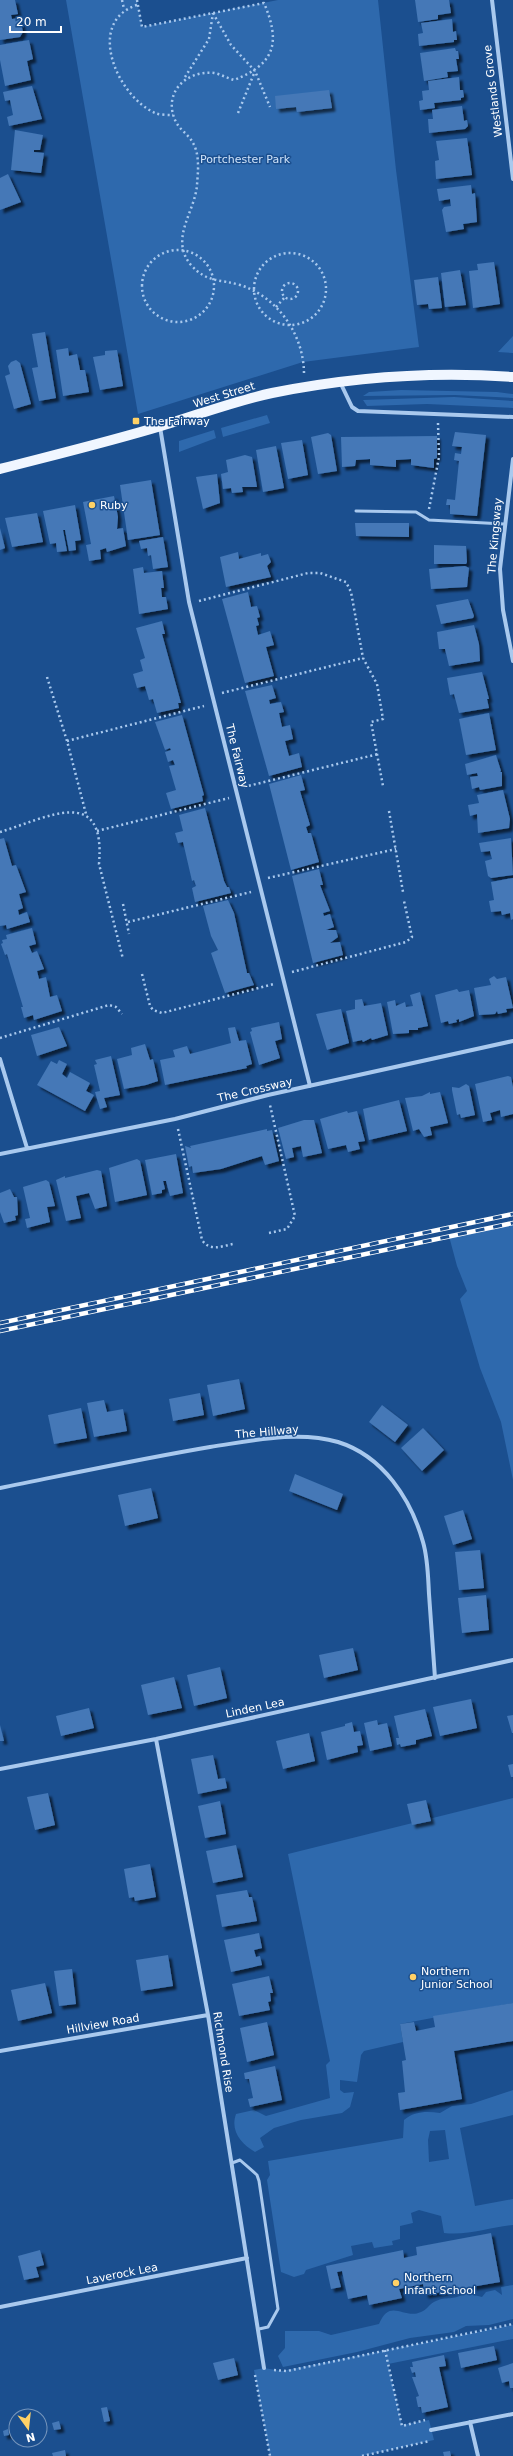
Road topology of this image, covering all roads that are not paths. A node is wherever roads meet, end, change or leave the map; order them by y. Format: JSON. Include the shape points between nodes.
{"nodes":[{"id":1,"x":492,"y":0,"type":"edge"},
{"id":2,"x":513,"y":179,"type":"edge"},
{"id":3,"x":513,"y":377,"type":"edge"},
{"id":4,"x":340,"y":381,"type":"junction"},
{"id":5,"x":513,"y":416,"type":"edge"},
{"id":6,"x":160,"y":427,"type":"junction"},
{"id":7,"x":513,"y":459,"type":"edge"},
{"id":8,"x":0,"y":469,"type":"edge"},
{"id":9,"x":356,"y":511,"type":"dead end"},
{"id":10,"x":504,"y":524,"type":"junction"},
{"id":11,"x":513,"y":662,"type":"edge"},
{"id":12,"x":513,"y":1041,"type":"edge"},
{"id":13,"x":0,"y":1059,"type":"edge"},
{"id":14,"x":310,"y":1086,"type":"junction"},
{"id":15,"x":27,"y":1148,"type":"junction"},
{"id":16,"x":0,"y":1154,"type":"edge"},
{"id":17,"x":0,"y":1488,"type":"edge"},
{"id":18,"x":513,"y":1660,"type":"edge"},
{"id":19,"x":434,"y":1678,"type":"junction"},
{"id":20,"x":156,"y":1739,"type":"junction"},
{"id":21,"x":0,"y":1769,"type":"edge"},
{"id":22,"x":208,"y":2015,"type":"junction"},
{"id":23,"x":0,"y":2051,"type":"edge"},
{"id":24,"x":232,"y":2163,"type":"junction"},
{"id":25,"x":247,"y":2258,"type":"junction"},
{"id":26,"x":0,"y":2307,"type":"edge"},
{"id":27,"x":259,"y":2329,"type":"junction"},
{"id":28,"x":264,"y":2368,"type":"road end"},
{"id":29,"x":513,"y":2414,"type":"edge"},
{"id":30,"x":470,"y":2422,"type":"junction"},
{"id":31,"x":432,"y":2430,"type":"road end"},
{"id":32,"x":478,"y":2456,"type":"edge"}],
"edges":[{"from":1,"to":2,"type":"street","name":"Westlands Grove"},
{"from":3,"to":4,"type":"main road","name":"West Street","via":[[419,374]]},
{"from":4,"to":5,"type":"street","via":[[352,407],[358,411]]},
{"from":4,"to":6,"type":"main road","name":"West Street","via":[[263,395]]},
{"from":6,"to":8,"type":"main road","name":"West Street"},
{"from":6,"to":14,"type":"street","name":"The Fairway","via":[[189,603]]},
{"from":7,"to":10,"type":"street","name":"The Kingsway"},
{"from":9,"to":10,"type":"lane","via":[[416,512],[428,519]]},
{"from":10,"to":11,"type":"street","name":"The Kingsway","via":[[500,587]]},
{"from":12,"to":14,"type":"street","name":"The Crossway"},
{"from":13,"to":15,"type":"street"},
{"from":14,"to":15,"type":"street","name":"The Crossway","via":[[175,1119]]},
{"from":15,"to":16,"type":"street","name":"The Crossway"},
{"from":17,"to":19,"type":"street","name":"The Hillway","via":[[254,1440],[286,1437],[318,1438],[338,1442],[377,1464],[389,1476],[399,1488],[415,1521],[427,1559]]},
{"from":18,"to":19,"type":"street","name":"Linden Lea"},
{"from":19,"to":20,"type":"street","name":"Linden Lea"},
{"from":20,"to":21,"type":"street","name":"Linden Lea"},
{"from":20,"to":22,"type":"street","name":"Richmond Rise"},
{"from":22,"to":23,"type":"street","name":"Hillview Road"},
{"from":22,"to":24,"type":"street","name":"Richmond Rise"},
{"from":24,"to":25,"type":"street","name":"Richmond Rise"},
{"from":24,"to":27,"type":"lane","via":[[240,2160],[247,2165],[257,2175],[260,2188],[278,2309],[268,2327]]},
{"from":25,"to":26,"type":"street","name":"Laverock Lea"},
{"from":25,"to":27,"type":"street","name":"Richmond Rise"},
{"from":27,"to":28,"type":"street","name":"Richmond Rise"},
{"from":29,"to":30,"type":"street"},
{"from":30,"to":31,"type":"street"},
{"from":30,"to":32,"type":"street"}]}
